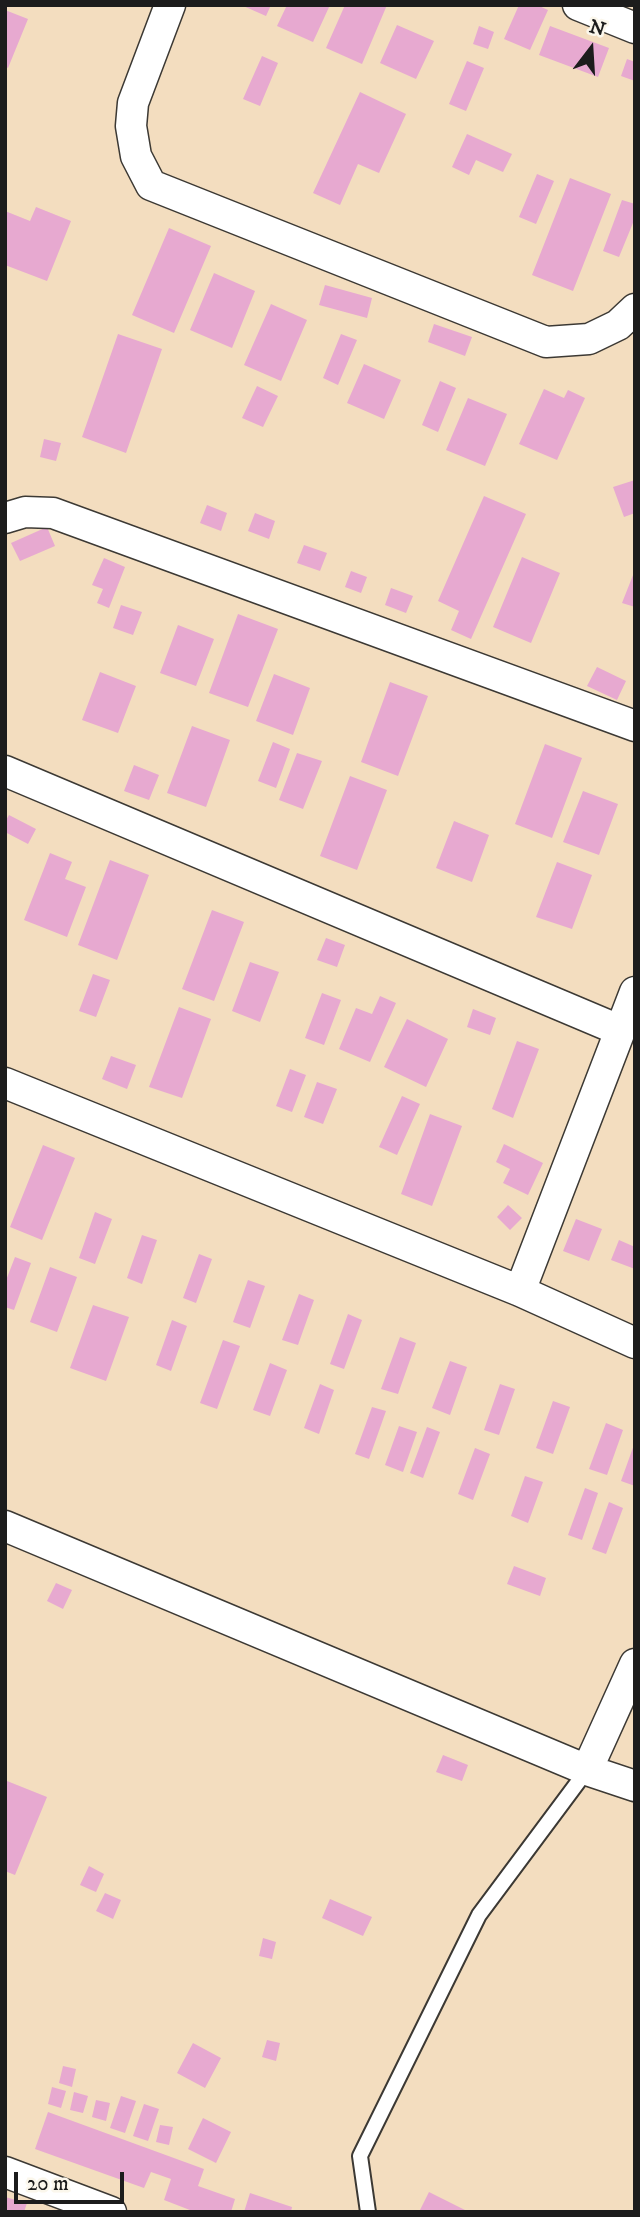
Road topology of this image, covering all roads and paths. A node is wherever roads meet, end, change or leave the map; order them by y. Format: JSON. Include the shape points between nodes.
{"nodes":[{"id":1,"x":170,"y":5,"type":"edge"},
{"id":2,"x":578,"y":5,"type":"edge"},
{"id":3,"x":635,"y":28,"type":"edge"},
{"id":4,"x":635,"y":309,"type":"edge"},
{"id":5,"x":5,"y":519,"type":"edge"},
{"id":6,"x":635,"y":726,"type":"edge"},
{"id":7,"x":5,"y":771,"type":"edge"},
{"id":8,"x":635,"y":992,"type":"edge"},
{"id":9,"x":619,"y":1030,"type":"junction"},
{"id":10,"x":5,"y":1083,"type":"edge"},
{"id":11,"x":520,"y":1291,"type":"junction"},
{"id":12,"x":635,"y":1343,"type":"edge"},
{"id":13,"x":5,"y":1526,"type":"edge"},
{"id":14,"x":635,"y":1664,"type":"edge"},
{"id":15,"x":587,"y":1770,"type":"junction"},
{"id":16,"x":635,"y":1786,"type":"edge"},
{"id":17,"x":5,"y":2172,"type":"edge"},
{"id":18,"x":111,"y":2212,"type":"edge"},
{"id":19,"x":368,"y":2212,"type":"edge"}],
"edges":[{"from":1,"to":4,"type":"street","via":[[133,103],[136,156],[151,185],[546,342],[589,339],[618,325]]},
{"from":2,"to":3,"type":"street"},
{"from":5,"to":6,"type":"street","via":[[25,512],[53,513]]},
{"from":7,"to":9,"type":"street"},
{"from":8,"to":9,"type":"street"},
{"from":9,"to":11,"type":"street"},
{"from":10,"to":11,"type":"street"},
{"from":11,"to":12,"type":"street"},
{"from":13,"to":15,"type":"street"},
{"from":14,"to":15,"type":"street"},
{"from":15,"to":16,"type":"street"},
{"from":15,"to":19,"type":"lane","via":[[479,1915],[360,2157]]},
{"from":17,"to":18,"type":"street"}]}
